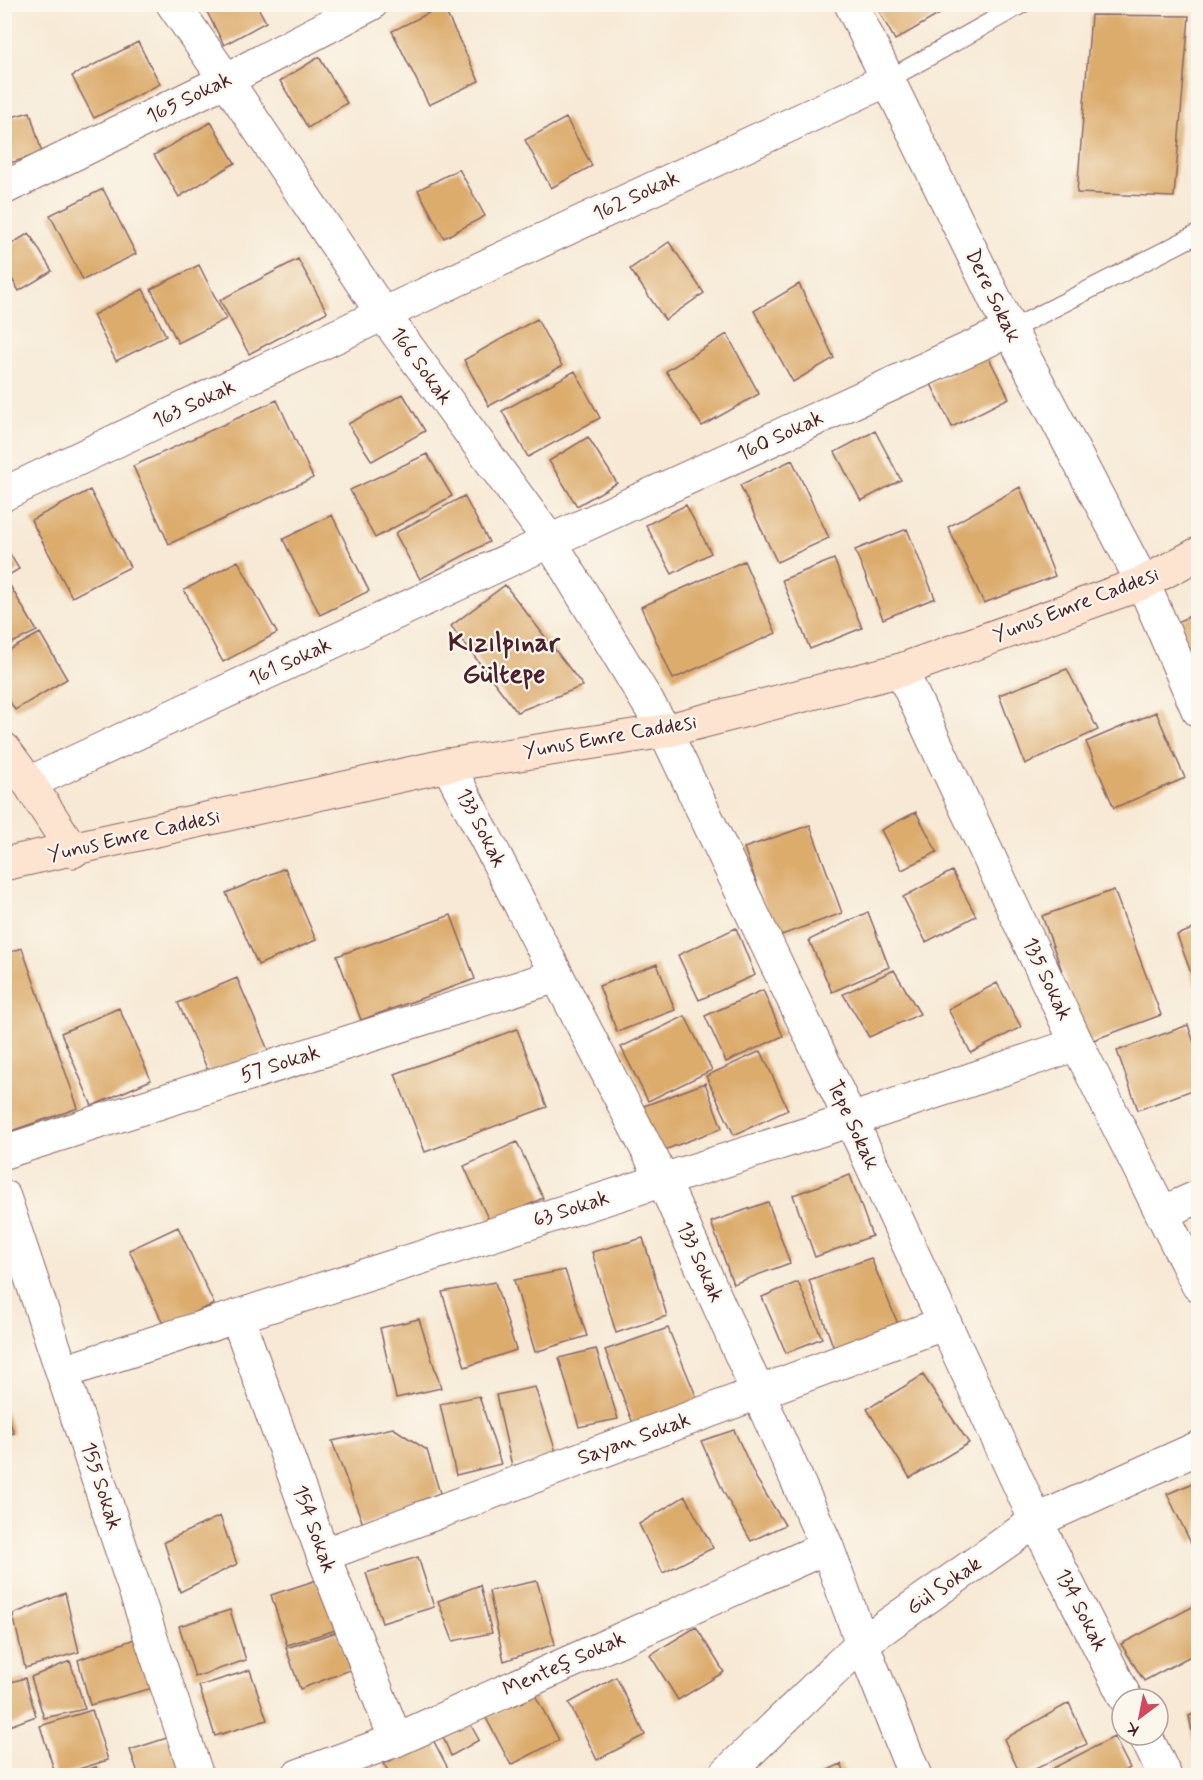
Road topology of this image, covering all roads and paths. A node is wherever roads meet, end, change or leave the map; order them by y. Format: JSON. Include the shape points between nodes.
{"nodes":[{"id":1,"x":173,"y":4,"type":"edge"},
{"id":2,"x":371,"y":4,"type":"edge"},
{"id":3,"x":851,"y":4,"type":"edge"},
{"id":4,"x":1022,"y":4,"type":"edge"},
{"id":5,"x":889,"y":79,"type":"junction"},
{"id":6,"x":226,"y":80,"type":"junction"},
{"id":7,"x":4,"y":188,"type":"edge"},
{"id":8,"x":1198,"y":234,"type":"edge"},
{"id":9,"x":383,"y":314,"type":"junction"},
{"id":10,"x":1010,"y":330,"type":"junction"},
{"id":11,"x":4,"y":494,"type":"edge"},
{"id":12,"x":550,"y":541,"type":"junction"},
{"id":13,"x":1198,"y":554,"type":"edge"},
{"id":14,"x":1143,"y":583,"type":"junction"},
{"id":15,"x":901,"y":670,"type":"junction"},
{"id":16,"x":1198,"y":710,"type":"edge"},
{"id":17,"x":665,"y":730,"type":"junction"},
{"id":18,"x":448,"y":765,"type":"junction"},
{"id":19,"x":14,"y":768,"type":"edge"},
{"id":20,"x":73,"y":850,"type":"junction"},
{"id":21,"x":4,"y":864,"type":"edge"},
{"id":22,"x":556,"y":976,"type":"junction"},
{"id":23,"x":1077,"y":1044,"type":"junction"},
{"id":24,"x":851,"y":1120,"type":"junction"},
{"id":25,"x":4,"y":1152,"type":"edge"},
{"id":26,"x":663,"y":1180,"type":"junction"},
{"id":27,"x":4,"y":1197,"type":"edge"},
{"id":28,"x":1198,"y":1197,"type":"edge"},
{"id":29,"x":1162,"y":1213,"type":"junction"},
{"id":30,"x":1198,"y":1285,"type":"edge"},
{"id":31,"x":237,"y":1316,"type":"junction"},
{"id":32,"x":945,"y":1323,"type":"junction"},
{"id":33,"x":63,"y":1372,"type":"junction"},
{"id":34,"x":758,"y":1392,"type":"junction"},
{"id":35,"x":1198,"y":1448,"type":"edge"},
{"id":36,"x":1036,"y":1521,"type":"junction"},
{"id":37,"x":827,"y":1546,"type":"junction"},
{"id":38,"x":322,"y":1555,"type":"junction"},
{"id":39,"x":862,"y":1643,"type":"junction"},
{"id":40,"x":1120,"y":1687,"type":"edge"},
{"id":41,"x":396,"y":1740,"type":"junction"},
{"id":42,"x":1150,"y":1747,"type":"edge"},
{"id":43,"x":197,"y":1776,"type":"edge"},
{"id":44,"x":298,"y":1776,"type":"edge"},
{"id":45,"x":724,"y":1776,"type":"edge"},
{"id":46,"x":915,"y":1776,"type":"edge"},
{"id":47,"x":1165,"y":1776,"type":"edge"}],
"edges":[{"from":1,"to":6,"type":"street","name":"166 Sokak"},
{"from":2,"to":6,"type":"street","name":"165 Sokak"},
{"from":3,"to":5,"type":"street","name":"Dere Sokak"},
{"from":4,"to":5,"type":"lane"},
{"from":5,"to":9,"type":"street","name":"162 Sokak"},
{"from":5,"to":10,"type":"street","name":"Dere Sokak"},
{"from":6,"to":7,"type":"street","name":"165 Sokak"},
{"from":6,"to":9,"type":"street","name":"166 Sokak"},
{"from":8,"to":10,"type":"lane"},
{"from":9,"to":11,"type":"street","name":"163 Sokak"},
{"from":9,"to":12,"type":"street","name":"166 Sokak"},
{"from":10,"to":12,"type":"street","name":"160 Sokak"},
{"from":10,"to":14,"type":"street","name":"Dere Sokak"},
{"from":12,"to":17,"type":"street","name":"166 Sokak"},
{"from":12,"to":19,"type":"street","name":"161 Sokak"},
{"from":13,"to":14,"type":"street","name":"Yunus Emre Caddesi"},
{"from":14,"to":15,"type":"street","name":"Yunus Emre Caddesi"},
{"from":14,"to":16,"type":"street","name":"Dere Sokak"},
{"from":15,"to":17,"type":"street","name":"Yunus Emre Caddesi"},
{"from":15,"to":23,"type":"street","name":"135 Sokak"},
{"from":17,"to":18,"type":"street","name":"Yunus Emre Caddesi"},
{"from":17,"to":24,"type":"street","name":"Tepe Sokak"},
{"from":18,"to":20,"type":"street","name":"Yunus Emre Caddesi"},
{"from":18,"to":22,"type":"street","name":"133 Sokak"},
{"from":19,"to":20,"type":"street"},
{"from":20,"to":21,"type":"street","name":"Yunus Emre Caddesi"},
{"from":22,"to":25,"type":"street","name":"57 Sokak"},
{"from":22,"to":26,"type":"street","name":"133 Sokak"},
{"from":23,"to":24,"type":"street","name":"63 Sokak"},
{"from":23,"to":29,"type":"street","name":"135 Sokak"},
{"from":24,"to":26,"type":"street","name":"63 Sokak"},
{"from":24,"to":32,"type":"street","name":"Tepe Sokak"},
{"from":26,"to":31,"type":"street","name":"63 Sokak"},
{"from":26,"to":34,"type":"street","name":"133 Sokak"},
{"from":27,"to":33,"type":"street","name":"155 Sokak"},
{"from":28,"to":29,"type":"street"},
{"from":29,"to":30,"type":"street","name":"135 Sokak"},
{"from":31,"to":33,"type":"street","name":"63 Sokak"},
{"from":31,"to":38,"type":"street","name":"154 Sokak"},
{"from":32,"to":34,"type":"street","name":"Sayan Sokak"},
{"from":32,"to":36,"type":"street","name":"Tepe Sokak"},
{"from":33,"to":43,"type":"street","name":"155 Sokak"},
{"from":34,"to":37,"type":"street","name":"133 Sokak"},
{"from":34,"to":38,"type":"street","name":"Sayan Sokak"},
{"from":35,"to":36,"type":"street","name":"Gül Sokak"},
{"from":36,"to":39,"type":"street","name":"Gül Sokak"},
{"from":36,"to":40,"type":"street","name":"134 Sokak"},
{"from":37,"to":39,"type":"street","name":"133 Sokak"},
{"from":37,"to":41,"type":"street","name":"Menteş Sokak"},
{"from":38,"to":41,"type":"street","name":"154 Sokak"},
{"from":39,"to":45,"type":"street","name":"Gül Sokak"},
{"from":39,"to":46,"type":"street","name":"133 Sokak"},
{"from":41,"to":44,"type":"street","name":"Menteş Sokak"},
{"from":42,"to":47,"type":"street"}]}
